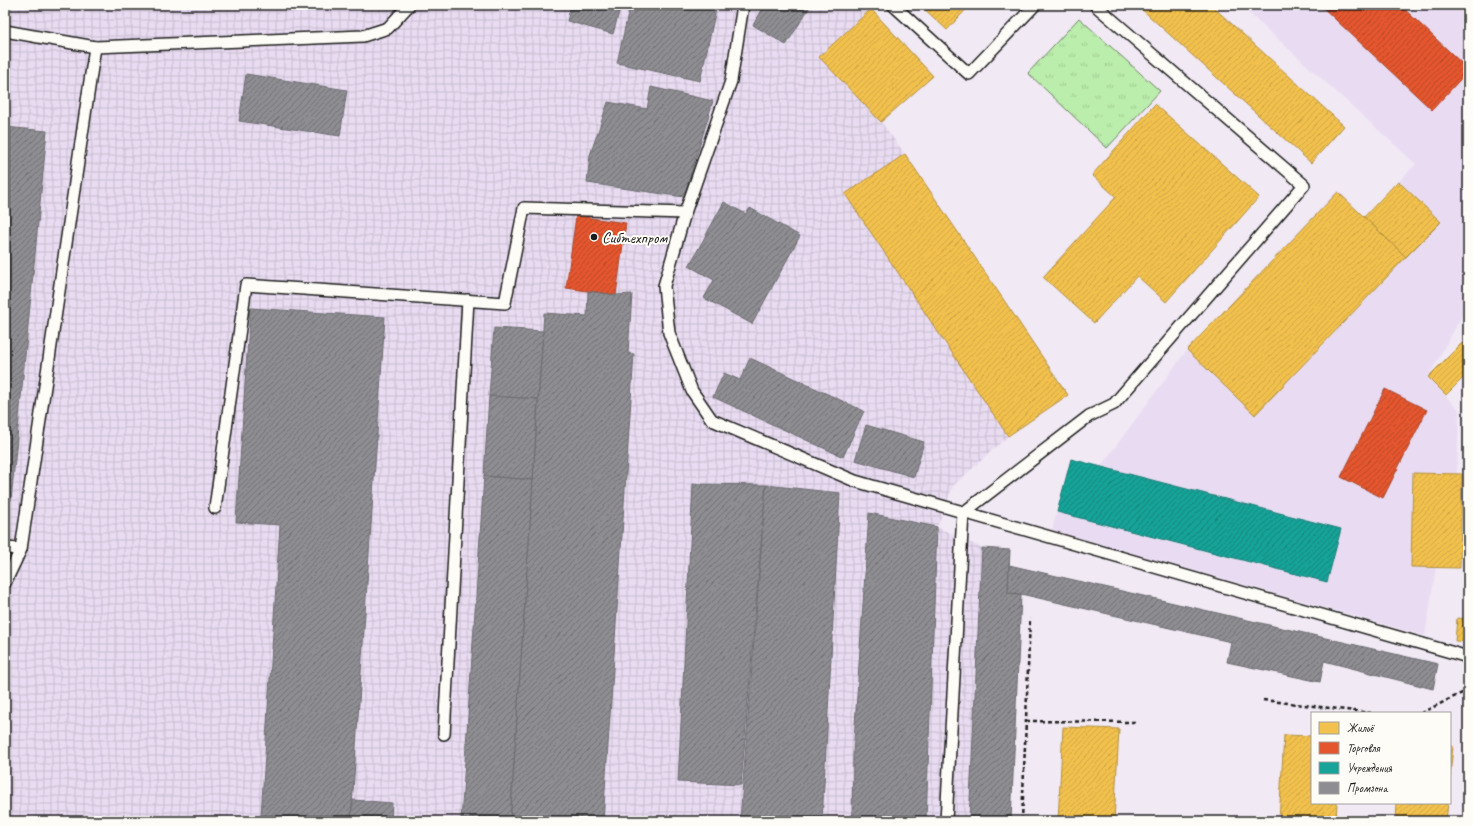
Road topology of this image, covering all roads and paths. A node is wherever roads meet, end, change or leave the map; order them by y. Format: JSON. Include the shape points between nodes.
{"nodes":[{"id":1,"x":410,"y":5,"type":"edge"},
{"id":2,"x":744,"y":5,"type":"edge"},
{"id":3,"x":893,"y":5,"type":"edge"},
{"id":4,"x":1035,"y":5,"type":"edge"},
{"id":5,"x":1095,"y":5,"type":"edge"},
{"id":6,"x":5,"y":32,"type":"edge"},
{"id":7,"x":95,"y":47,"type":"junction"},
{"id":8,"x":686,"y":213,"type":"junction"},
{"id":9,"x":468,"y":300,"type":"junction"},
{"id":10,"x":215,"y":508,"type":"dead end"},
{"id":11,"x":963,"y":513,"type":"junction"},
{"id":12,"x":5,"y":548,"type":"edge"},
{"id":13,"x":21,"y":549,"type":"junction"},
{"id":14,"x":5,"y":583,"type":"edge"},
{"id":15,"x":1030,"y":618,"type":"dead end"},
{"id":16,"x":1468,"y":657,"type":"edge"},
{"id":17,"x":1468,"y":690,"type":"edge"},
{"id":18,"x":1263,"y":700,"type":"dead end"},
{"id":19,"x":1363,"y":712,"type":"edge"},
{"id":20,"x":1423,"y":712,"type":"edge"},
{"id":21,"x":1026,"y":721,"type":"junction"},
{"id":22,"x":1136,"y":722,"type":"dead end"},
{"id":23,"x":444,"y":734,"type":"dead end"},
{"id":24,"x":946,"y":821,"type":"edge"},
{"id":25,"x":1022,"y":821,"type":"edge"}],
"edges":[{"from":1,"to":7,"type":"lane","via":[[388,28],[362,36]]},
{"from":2,"to":8,"type":"lane","via":[[731,81]]},
{"from":3,"to":4,"type":"lane","via":[[969,74]]},
{"from":5,"to":11,"type":"lane","via":[[1304,185],[1114,404],[1089,416]]},
{"from":6,"to":7,"type":"lane"},
{"from":7,"to":13,"type":"lane"},
{"from":8,"to":9,"type":"lane","via":[[524,208],[505,303]]},
{"from":8,"to":11,"type":"lane","via":[[664,286],[669,333],[692,391],[712,420],[855,481]]},
{"from":9,"to":10,"type":"lane","via":[[246,285]]},
{"from":9,"to":23,"type":"lane"},
{"from":11,"to":16,"type":"lane"},
{"from":11,"to":24,"type":"lane"},
{"from":12,"to":13,"type":"lane"},
{"from":13,"to":14,"type":"lane"},
{"from":15,"to":21,"type":"path"},
{"from":17,"to":20,"type":"path"},
{"from":18,"to":19,"type":"path"},
{"from":21,"to":22,"type":"path"},
{"from":21,"to":25,"type":"path"}]}
